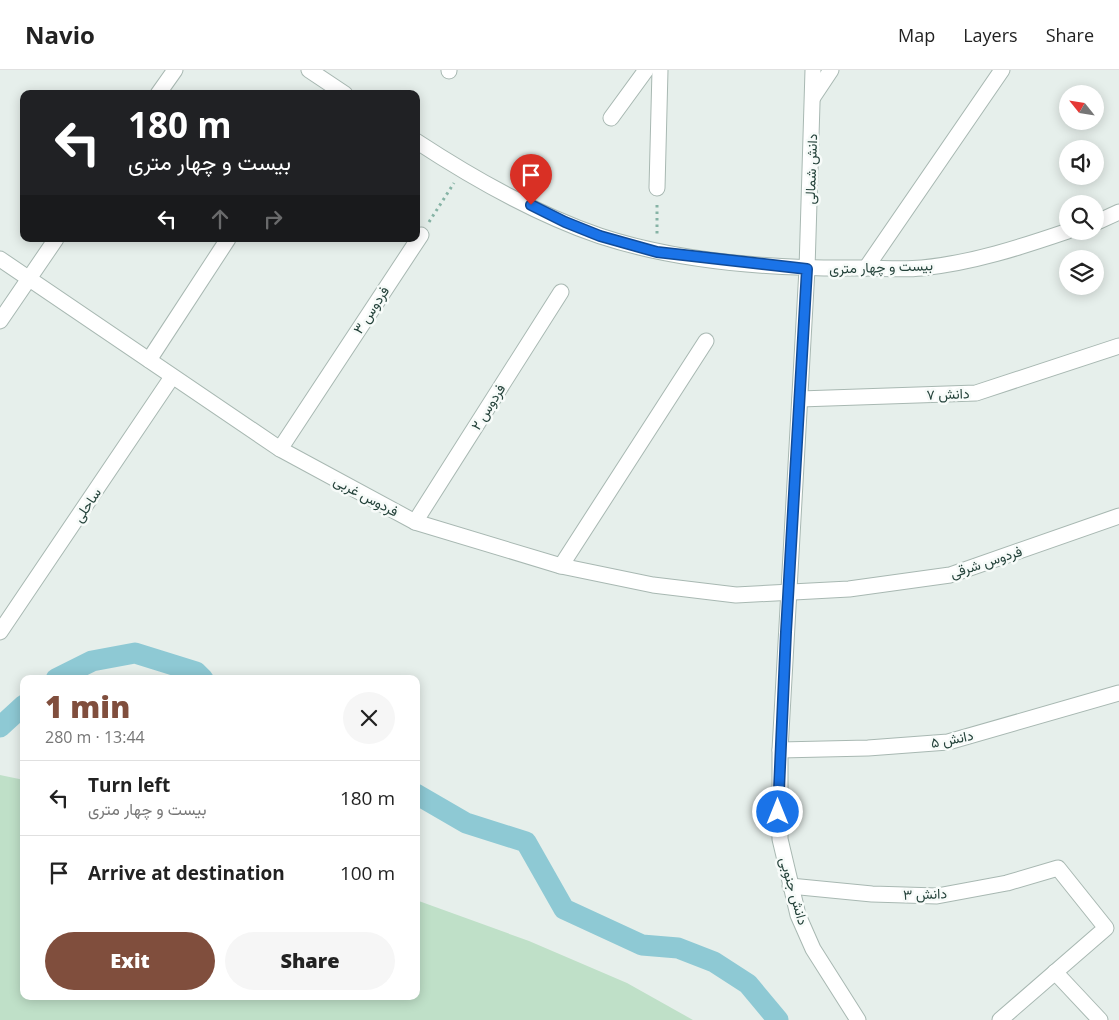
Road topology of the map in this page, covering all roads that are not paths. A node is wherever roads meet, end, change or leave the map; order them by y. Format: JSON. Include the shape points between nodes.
{"nodes":[{"id":1,"x":175,"y":70,"type":"edge"},
{"id":2,"x":309,"y":70,"type":"edge"},
{"id":3,"x":646,"y":70,"type":"edge"},
{"id":4,"x":660,"y":70,"type":"edge"},
{"id":5,"x":813,"y":70,"type":"edge"},
{"id":6,"x":831,"y":70,"type":"edge"},
{"id":7,"x":1002,"y":70,"type":"edge"},
{"id":8,"x":161,"y":90,"type":"edge"},
{"id":9,"x":339,"y":90,"type":"edge"},
{"id":10,"x":813,"y":97,"type":"junction"},
{"id":11,"x":611,"y":118,"type":"dead end"},
{"id":12,"x":420,"y":144,"type":"edge"},
{"id":13,"x":657,"y":188,"type":"road end"},
{"id":14,"x":1119,"y":212,"type":"edge"},
{"id":15,"x":1104,"y":218,"type":"edge"},
{"id":16,"x":1059,"y":234,"type":"edge"},
{"id":17,"x":54,"y":242,"type":"edge"},
{"id":18,"x":226,"y":242,"type":"edge"},
{"id":19,"x":416,"y":242,"type":"edge"},
{"id":20,"x":0,"y":259,"type":"edge"},
{"id":21,"x":866,"y":268,"type":"junction"},
{"id":22,"x":807,"y":269,"type":"junction"},
{"id":23,"x":29,"y":278,"type":"junction"},
{"id":24,"x":561,"y":292,"type":"dead end"},
{"id":25,"x":0,"y":320,"type":"edge"},
{"id":26,"x":706,"y":341,"type":"dead end"},
{"id":27,"x":1119,"y":346,"type":"edge"},
{"id":28,"x":149,"y":360,"type":"junction"},
{"id":29,"x":172,"y":377,"type":"junction"},
{"id":30,"x":800,"y":399,"type":"junction"},
{"id":31,"x":280,"y":449,"type":"junction"},
{"id":32,"x":1119,"y":516,"type":"edge"},
{"id":33,"x":415,"y":522,"type":"junction"},
{"id":34,"x":561,"y":566,"type":"junction"},
{"id":35,"x":788,"y":592,"type":"junction"},
{"id":36,"x":0,"y":632,"type":"edge"},
{"id":37,"x":1119,"y":693,"type":"edge"},
{"id":38,"x":780,"y":750,"type":"junction"},
{"id":39,"x":790,"y":886,"type":"junction"},
{"id":40,"x":1055,"y":972,"type":"junction"},
{"id":41,"x":858,"y":1020,"type":"edge"},
{"id":42,"x":1000,"y":1020,"type":"edge"},
{"id":43,"x":1100,"y":1020,"type":"edge"}],
"edges":[{"from":1,"to":8,"type":"street"},
{"from":2,"to":9,"type":"street"},
{"from":3,"to":11,"type":"street"},
{"from":4,"to":13,"type":"street"},
{"from":5,"to":10,"type":"street","name":"دانش شمالی"},
{"from":6,"to":10,"type":"street"},
{"from":7,"to":21,"type":"street"},
{"from":10,"to":22,"type":"street","name":"دانش شمالی"},
{"from":12,"to":22,"type":"street","name":"بیست و چهار متری","via":[[462,171],[600,236],[657,252]]},
{"from":14,"to":15,"type":"street"},
{"from":16,"to":21,"type":"street","name":"بیست و چهار متری","via":[[1004,253],[922,268]]},
{"from":17,"to":23,"type":"street"},
{"from":18,"to":28,"type":"street"},
{"from":19,"to":31,"type":"street","name":"فردوس ۳"},
{"from":20,"to":23,"type":"street","name":"فردوس غربی"},
{"from":21,"to":22,"type":"street","name":"بیست و چهار متری"},
{"from":22,"to":30,"type":"street","name":"دانش جنوبی"},
{"from":23,"to":25,"type":"street"},
{"from":23,"to":28,"type":"street","name":"فردوس غربی"},
{"from":24,"to":33,"type":"street","name":"فردوس ۲"},
{"from":26,"to":34,"type":"street"},
{"from":27,"to":30,"type":"street","name":"دانش ۷","via":[[976,393]]},
{"from":28,"to":29,"type":"street","name":"فردوس غربی"},
{"from":29,"to":31,"type":"street","name":"فردوس غربی"},
{"from":29,"to":36,"type":"street","name":"ساحلی"},
{"from":30,"to":35,"type":"street","name":"دانش جنوبی"},
{"from":31,"to":33,"type":"street","name":"فردوس غربی"},
{"from":32,"to":35,"type":"street","name":"فردوس شرقی","via":[[950,575]]},
{"from":33,"to":34,"type":"street","name":"فردوس غربی"},
{"from":34,"to":35,"type":"street","name":"فردوس غربی","via":[[653,585],[736,595]]},
{"from":35,"to":38,"type":"street","name":"دانش جنوبی"},
{"from":37,"to":38,"type":"street","name":"دانش ۵","via":[[948,742]]},
{"from":38,"to":39,"type":"street","name":"دانش جنوبی","via":[[780,839]]},
{"from":39,"to":40,"type":"street","name":"دانش ۳","via":[[937,896],[1058,868],[1106,928]]},
{"from":39,"to":41,"type":"street","name":"دانش جنوبی","via":[[798,915],[814,949]]},
{"from":40,"to":42,"type":"street"},
{"from":40,"to":43,"type":"street"}]}
